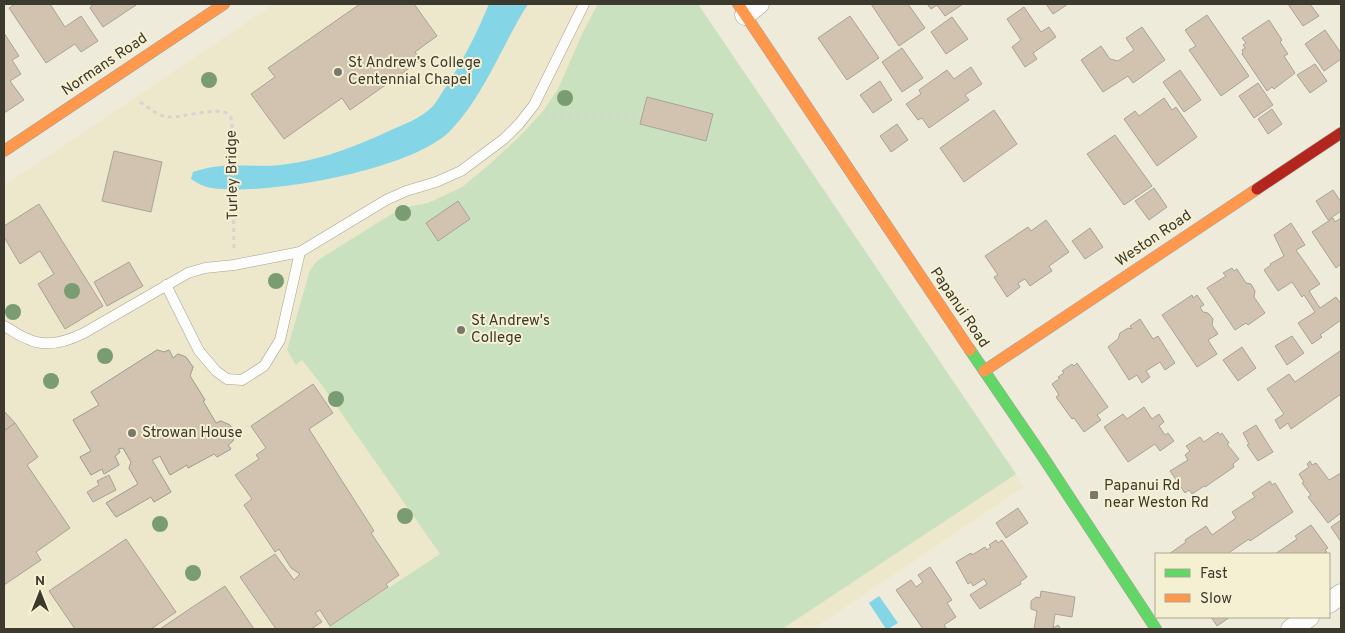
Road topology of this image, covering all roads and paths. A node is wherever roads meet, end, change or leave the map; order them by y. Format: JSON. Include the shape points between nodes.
{"nodes":[{"id":1,"x":224,"y":4,"type":"edge"},
{"id":2,"x":584,"y":4,"type":"edge"},
{"id":3,"x":747,"y":7,"type":"edge"},
{"id":4,"x":140,"y":102,"type":"dead end"},
{"id":5,"x":527,"y":114,"type":"junction"},
{"id":6,"x":638,"y":117,"type":"dead end"},
{"id":7,"x":1341,"y":132,"type":"edge"},
{"id":8,"x":4,"y":151,"type":"edge"},
{"id":9,"x":234,"y":228,"type":"dead end"},
{"id":10,"x":300,"y":252,"type":"junction"},
{"id":11,"x":166,"y":285,"type":"junction"},
{"id":12,"x":4,"y":326,"type":"edge"},
{"id":13,"x":984,"y":372,"type":"junction"},
{"id":14,"x":1341,"y":594,"type":"edge"},
{"id":15,"x":1330,"y":602,"type":"edge"},
{"id":16,"x":1308,"y":618,"type":"edge"},
{"id":17,"x":1156,"y":629,"type":"edge"},
{"id":18,"x":1291,"y":629,"type":"edge"}],
"edges":[{"from":1,"to":8,"type":"main road","name":"Normans Road"},
{"from":2,"to":5,"type":"lane"},
{"from":3,"to":13,"type":"main road","name":"Papanui Road"},
{"from":4,"to":9,"type":"path","name":"Turley Bridge","via":[[166,117],[221,111],[228,114],[232,121]]},
{"from":5,"to":6,"type":"path","via":[[541,117]]},
{"from":5,"to":10,"type":"lane","via":[[504,139],[461,171],[386,200]]},
{"from":7,"to":13,"type":"main road","name":"Weston Road"},
{"from":10,"to":11,"type":"lane","via":[[204,268]]},
{"from":10,"to":11,"type":"lane","via":[[280,340],[264,366],[242,380],[227,379],[199,351]]},
{"from":11,"to":12,"type":"lane","via":[[68,341],[29,340]]},
{"from":13,"to":17,"type":"main road","name":"Papanui Road"},
{"from":14,"to":15,"type":"street"},
{"from":16,"to":18,"type":"street"}]}
